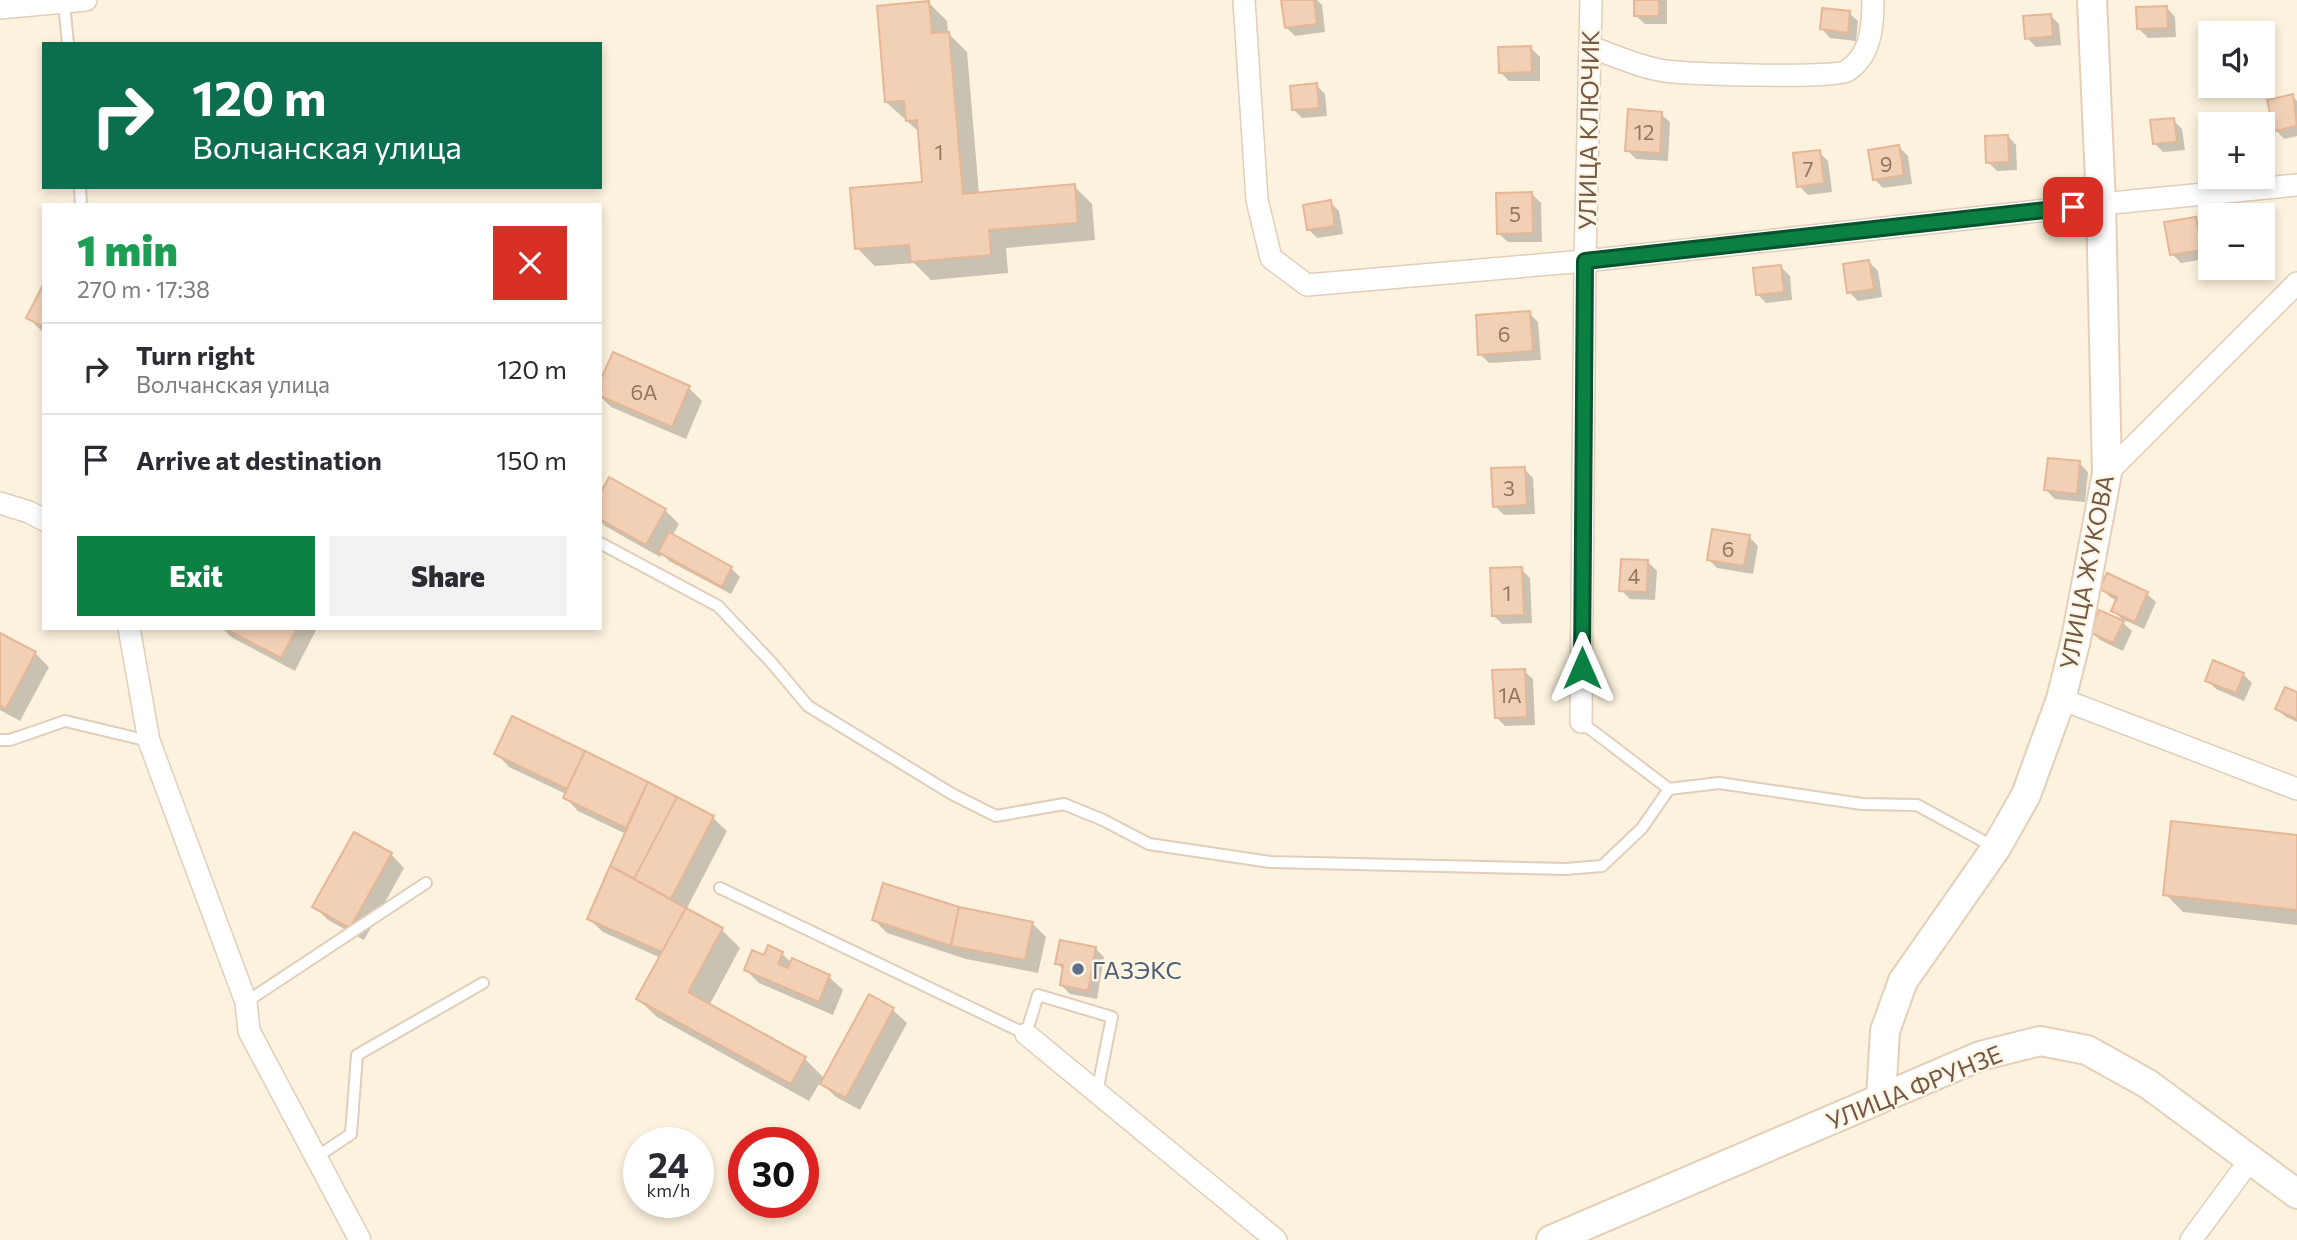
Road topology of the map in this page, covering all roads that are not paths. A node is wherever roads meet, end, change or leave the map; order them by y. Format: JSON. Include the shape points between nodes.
{"nodes":[{"id":1,"x":1244,"y":0,"type":"edge"},
{"id":2,"x":1591,"y":0,"type":"edge"},
{"id":3,"x":1873,"y":0,"type":"edge"},
{"id":4,"x":2092,"y":0,"type":"edge"},
{"id":5,"x":75,"y":1,"type":"edge"},
{"id":6,"x":0,"y":8,"type":"edge"},
{"id":7,"x":68,"y":42,"type":"edge"},
{"id":8,"x":1590,"y":47,"type":"junction"},
{"id":9,"x":2297,"y":185,"type":"edge"},
{"id":10,"x":2101,"y":204,"type":"junction"},
{"id":11,"x":1585,"y":261,"type":"junction"},
{"id":12,"x":2297,"y":284,"type":"edge"},
{"id":13,"x":2107,"y":473,"type":"junction"},
{"id":14,"x":0,"y":503,"type":"edge"},
{"id":15,"x":42,"y":519,"type":"edge"},
{"id":16,"x":602,"y":544,"type":"edge"},
{"id":17,"x":129,"y":630,"type":"edge"},
{"id":18,"x":2061,"y":699,"type":"junction"},
{"id":19,"x":1581,"y":722,"type":"joint"},
{"id":20,"x":0,"y":740,"type":"edge"},
{"id":21,"x":149,"y":741,"type":"junction"},
{"id":22,"x":1669,"y":789,"type":"junction"},
{"id":23,"x":2297,"y":789,"type":"edge"},
{"id":24,"x":1996,"y":848,"type":"junction"},
{"id":25,"x":426,"y":883,"type":"dead end"},
{"id":26,"x":720,"y":888,"type":"dead end"},
{"id":27,"x":483,"y":983,"type":"dead end"},
{"id":28,"x":246,"y":1002,"type":"junction"},
{"id":29,"x":1026,"y":1034,"type":"junction"},
{"id":30,"x":1097,"y":1092,"type":"junction"},
{"id":31,"x":1881,"y":1098,"type":"junction"},
{"id":32,"x":315,"y":1158,"type":"junction"},
{"id":33,"x":2250,"y":1160,"type":"junction"},
{"id":34,"x":2297,"y":1194,"type":"edge"},
{"id":35,"x":360,"y":1240,"type":"edge"},
{"id":36,"x":1276,"y":1240,"type":"edge"},
{"id":37,"x":1550,"y":1240,"type":"edge"},
{"id":38,"x":2191,"y":1240,"type":"edge"}],
"edges":[{"from":1,"to":11,"type":"street","via":[[1257,200],[1271,258],[1307,285]]},
{"from":2,"to":8,"type":"street","name":"УЛИЦА КЛЮЧИК"},
{"from":3,"to":8,"type":"street","via":[[1864,55],[1844,73],[1665,71]]},
{"from":4,"to":10,"type":"main road","name":"УЛИЦА ЖУКОВА"},
{"from":5,"to":6,"type":"street"},
{"from":5,"to":7,"type":"lane"},
{"from":8,"to":11,"type":"street","name":"УЛИЦА КЛЮЧИК"},
{"from":9,"to":10,"type":"street"},
{"from":10,"to":11,"type":"street"},
{"from":10,"to":13,"type":"main road","name":"УЛИЦА ЖУКОВА"},
{"from":11,"to":19,"type":"street","name":"УЛИЦА КЛЮЧИК"},
{"from":12,"to":13,"type":"street"},
{"from":13,"to":18,"type":"main road","name":"УЛИЦА ЖУКОВА"},
{"from":14,"to":15,"type":"street"},
{"from":16,"to":22,"type":"lane","via":[[718,606],[808,706],[951,794],[996,816],[1064,804],[1149,844],[1270,862],[1566,869],[1602,866],[1642,828]]},
{"from":17,"to":21,"type":"street"},
{"from":18,"to":23,"type":"street"},
{"from":18,"to":24,"type":"main road","name":"УЛИЦА ЖУКОВА","via":[[2026,795]]},
{"from":19,"to":22,"type":"lane"},
{"from":20,"to":21,"type":"lane","via":[[65,720]]},
{"from":21,"to":28,"type":"street"},
{"from":22,"to":24,"type":"lane","via":[[1719,783],[1862,804],[1917,805]]},
{"from":24,"to":31,"type":"main road","name":"УЛИЦА ЖУКОВА","via":[[1903,981],[1885,1031]]},
{"from":25,"to":28,"type":"lane"},
{"from":26,"to":29,"type":"lane"},
{"from":27,"to":32,"type":"lane","via":[[357,1055],[351,1134]]},
{"from":28,"to":32,"type":"street","via":[[249,1031]]},
{"from":29,"to":30,"type":"street"},
{"from":29,"to":30,"type":"lane","via":[[1038,995],[1112,1017]]},
{"from":30,"to":36,"type":"street"},
{"from":31,"to":33,"type":"main road","name":"УЛИЦА ФРУНЗЕ","via":[[1980,1056],[2040,1041],[2087,1049],[2148,1084]]},
{"from":31,"to":37,"type":"main road","name":"УЛИЦА ФРУНЗЕ"},
{"from":32,"to":35,"type":"street"},
{"from":33,"to":34,"type":"main road","name":"УЛИЦА ФРУНЗЕ"},
{"from":33,"to":38,"type":"street"}]}
